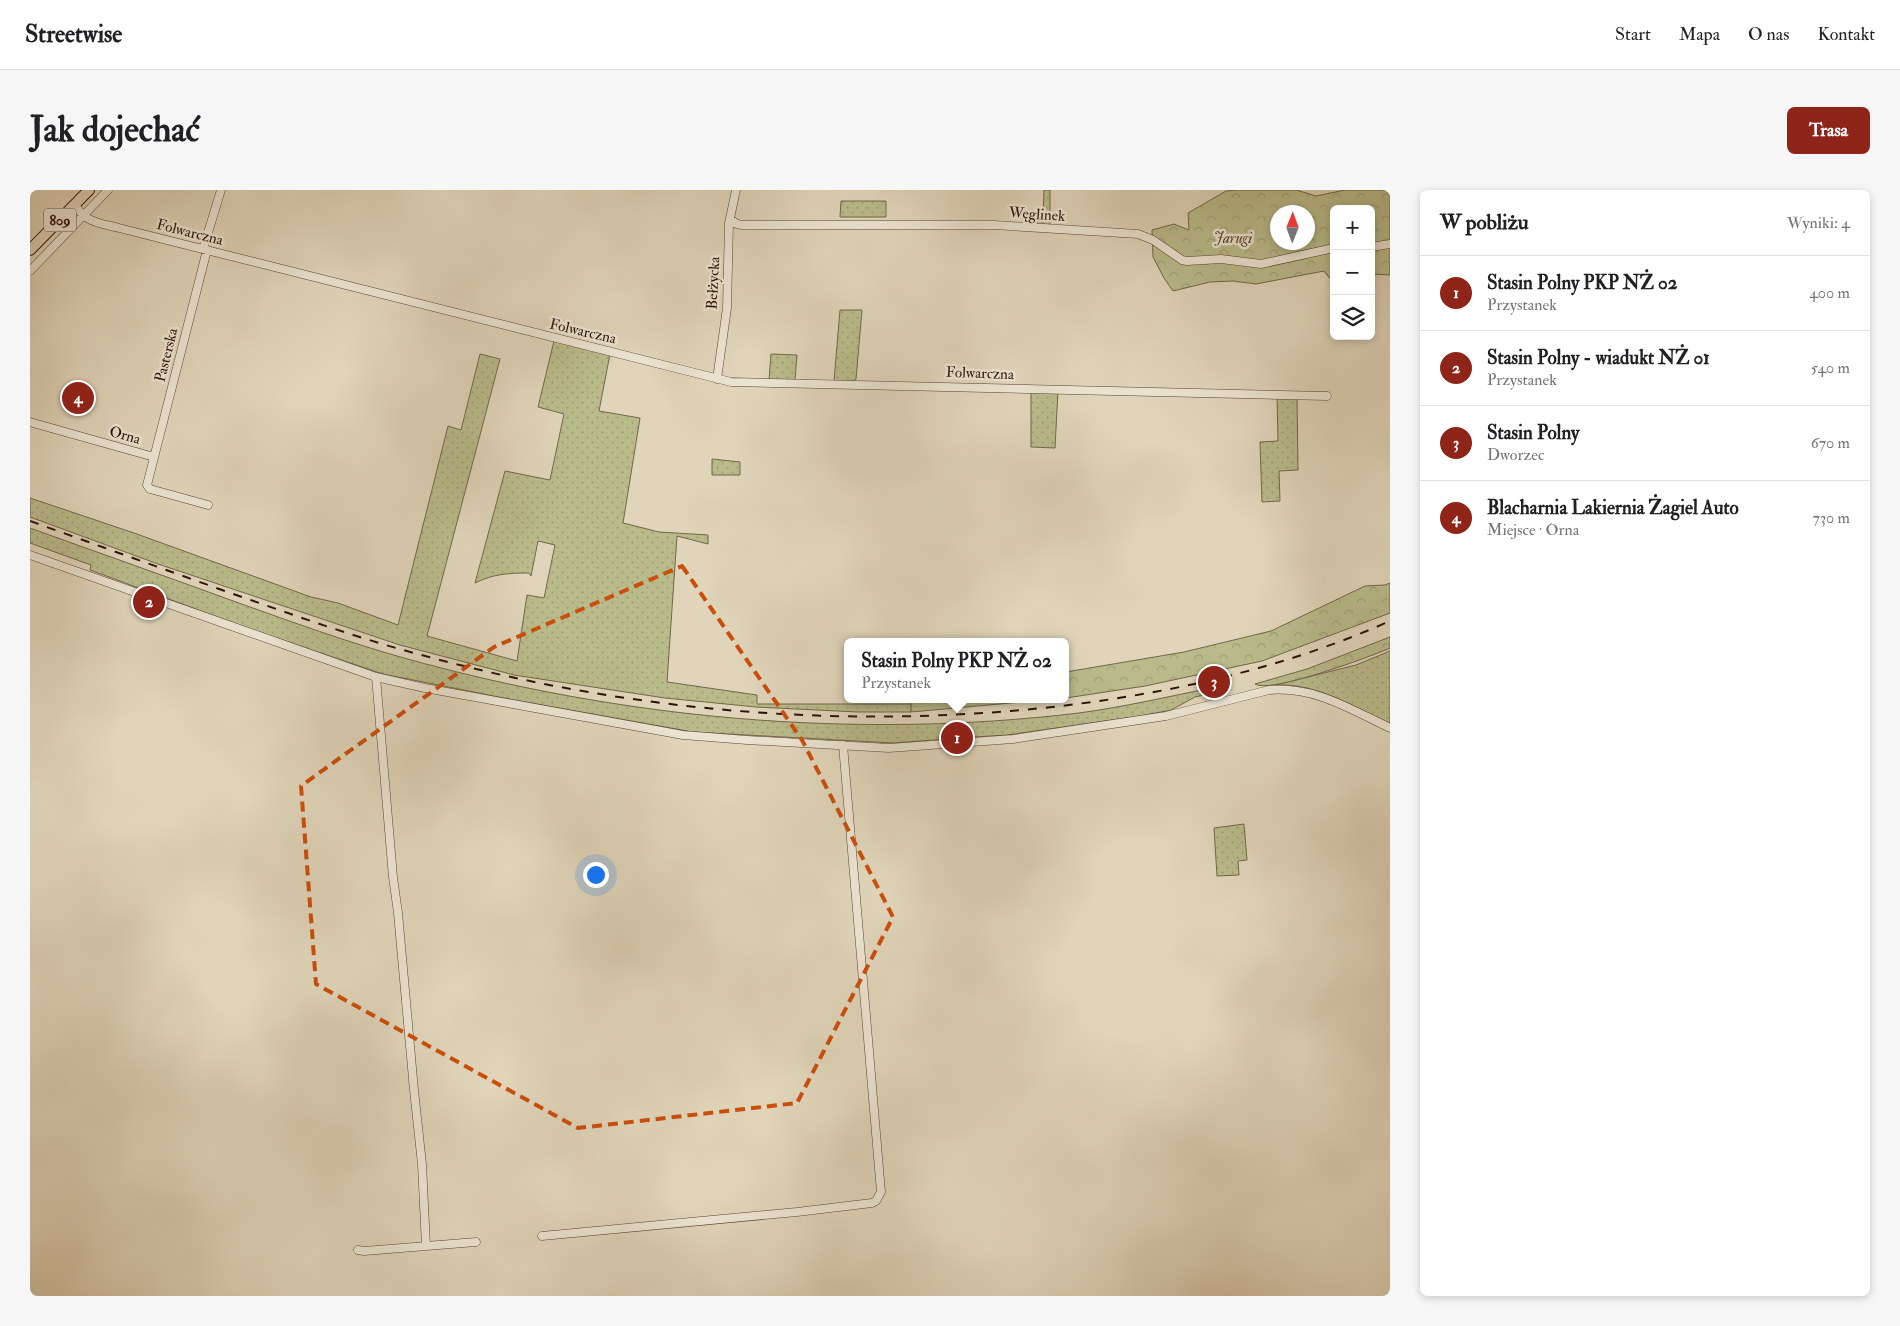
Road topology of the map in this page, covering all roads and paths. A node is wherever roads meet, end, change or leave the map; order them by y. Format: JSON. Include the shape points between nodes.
{"nodes":[{"id":1,"x":89,"y":190,"type":"edge"},
{"id":2,"x":108,"y":190,"type":"edge"},
{"id":3,"x":221,"y":190,"type":"edge"},
{"id":4,"x":736,"y":190,"type":"edge"},
{"id":5,"x":74,"y":205,"type":"junction"},
{"id":6,"x":82,"y":215,"type":"junction"},
{"id":7,"x":730,"y":219,"type":"junction"},
{"id":8,"x":1390,"y":244,"type":"edge"},
{"id":9,"x":1375,"y":246,"type":"edge"},
{"id":10,"x":205,"y":249,"type":"junction"},
{"id":11,"x":1330,"y":249,"type":"edge"},
{"id":12,"x":30,"y":250,"type":"edge"},
{"id":13,"x":30,"y":271,"type":"edge"},
{"id":14,"x":717,"y":379,"type":"junction"},
{"id":15,"x":1327,"y":396,"type":"dead end"},
{"id":16,"x":30,"y":422,"type":"edge"},
{"id":17,"x":154,"y":457,"type":"junction"},
{"id":18,"x":208,"y":505,"type":"dead end"},
{"id":19,"x":30,"y":555,"type":"edge"},
{"id":20,"x":376,"y":677,"type":"junction"},
{"id":21,"x":1390,"y":728,"type":"edge"},
{"id":22,"x":843,"y":745,"type":"junction"},
{"id":23,"x":542,"y":1236,"type":"dead end"},
{"id":24,"x":476,"y":1242,"type":"dead end"},
{"id":25,"x":426,"y":1246,"type":"junction"},
{"id":26,"x":358,"y":1250,"type":"dead end"}],
"edges":[{"from":1,"to":5,"type":"main road","number":"809"},
{"from":2,"to":6,"type":"street"},
{"from":3,"to":10,"type":"street","name":"Pasterska"},
{"from":4,"to":7,"type":"street","name":"Bełżycka"},
{"from":5,"to":6,"type":"street"},
{"from":5,"to":12,"type":"main road","number":"809"},
{"from":6,"to":10,"type":"street","name":"Folwarczna"},
{"from":6,"to":13,"type":"street"},
{"from":7,"to":11,"type":"street","name":"Węglinek","via":[[742,225],[994,225],[1138,234],[1187,261],[1220,259],[1261,264]]},
{"from":7,"to":14,"type":"street","name":"Bełżycka","via":[[727,308]]},
{"from":8,"to":9,"type":"street"},
{"from":10,"to":14,"type":"street","name":"Folwarczna"},
{"from":10,"to":17,"type":"street","name":"Pasterska"},
{"from":14,"to":15,"type":"street","name":"Folwarczna","via":[[731,382]]},
{"from":16,"to":17,"type":"street","name":"Orna"},
{"from":17,"to":18,"type":"street","name":"Pasterska","via":[[147,486],[150,489]]},
{"from":19,"to":20,"type":"street"},
{"from":20,"to":22,"type":"street","via":[[683,735]]},
{"from":20,"to":25,"type":"street","via":[[422,1164]]},
{"from":21,"to":22,"type":"street","via":[[1323,696],[1285,688],[1166,716],[1013,739],[889,748]]},
{"from":22,"to":23,"type":"street","via":[[881,1192],[876,1201],[797,1212]]},
{"from":24,"to":25,"type":"street"},
{"from":25,"to":26,"type":"street"}]}
